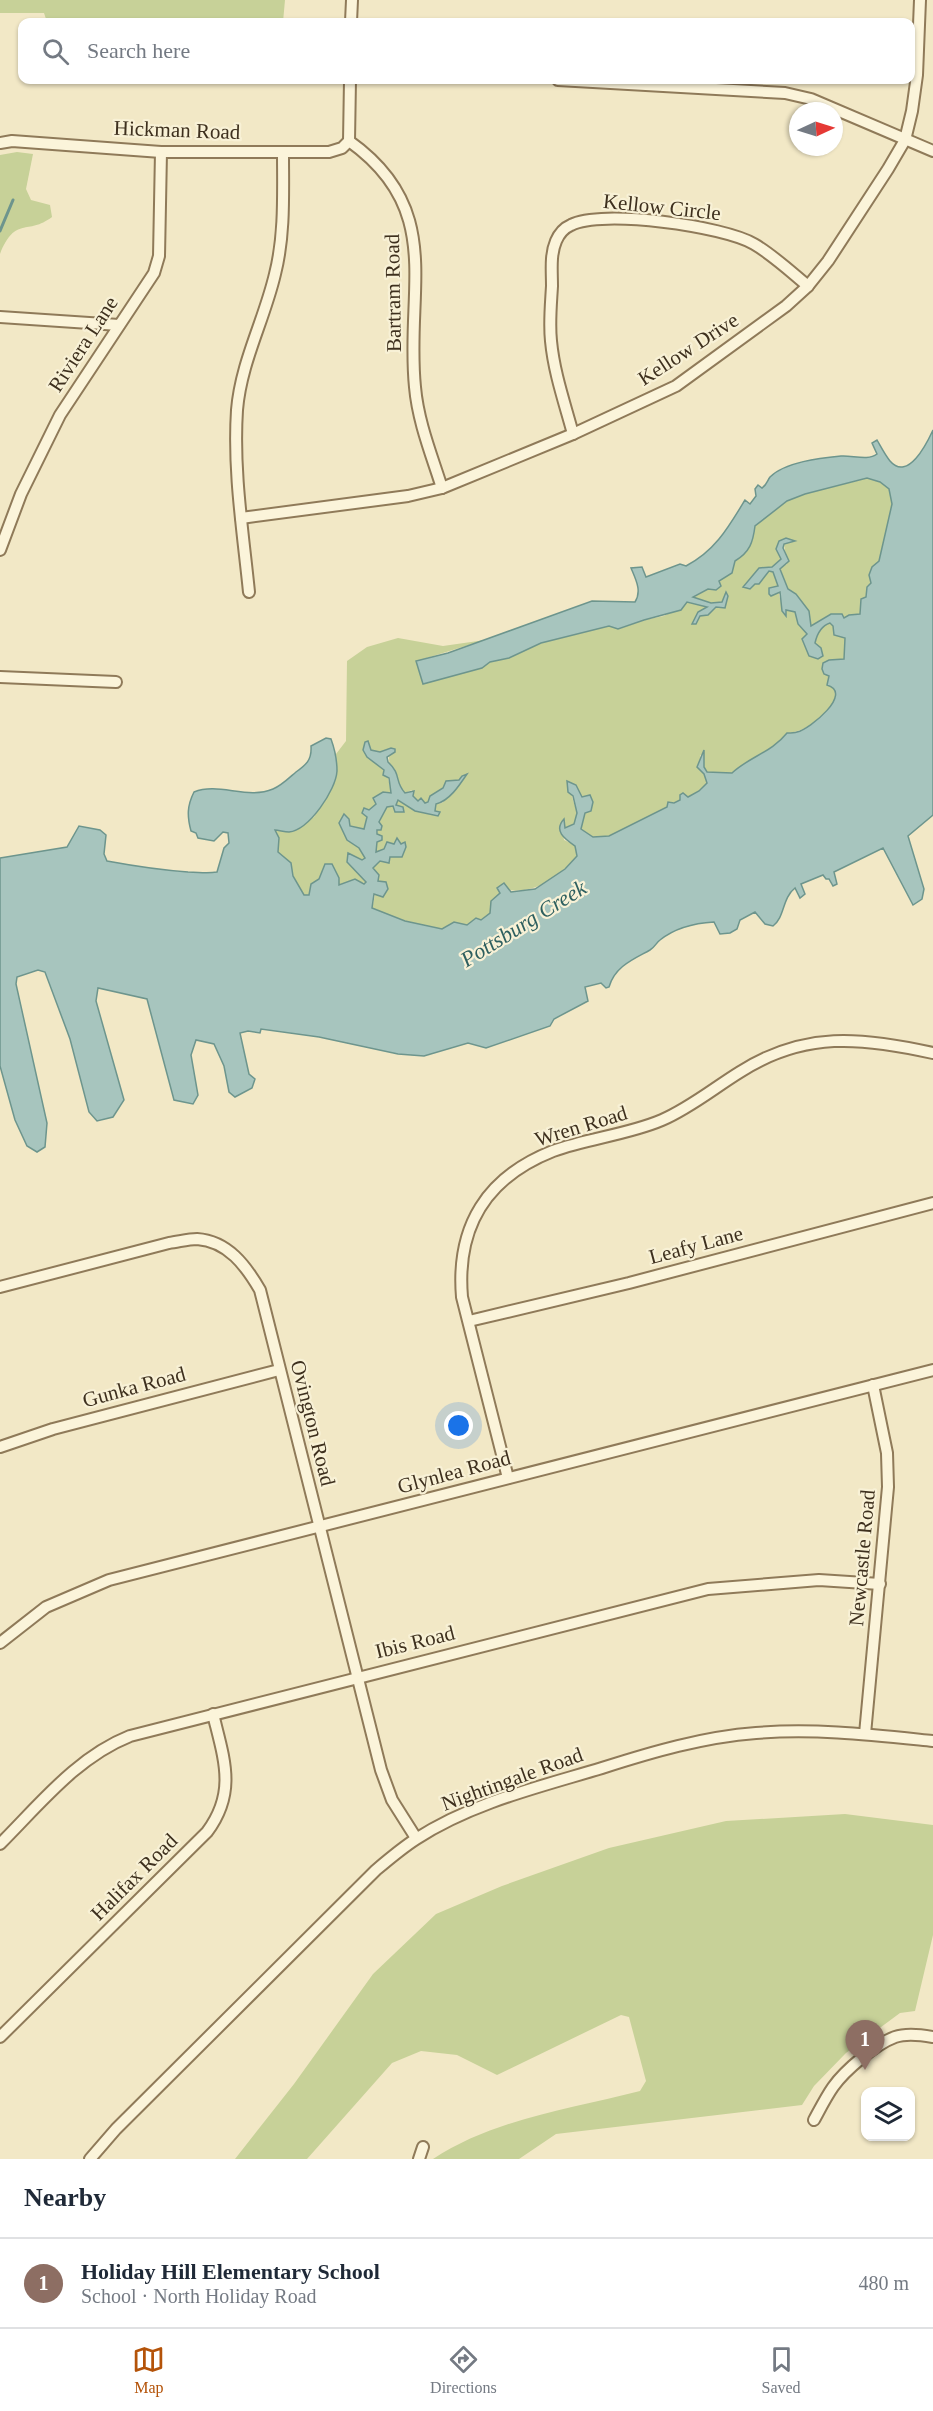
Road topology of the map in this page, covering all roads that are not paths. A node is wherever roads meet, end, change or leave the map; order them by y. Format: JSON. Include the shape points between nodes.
{"nodes":[{"id":1,"x":352,"y":0,"type":"edge"},
{"id":2,"x":921,"y":0,"type":"edge"},
{"id":3,"x":351,"y":18,"type":"edge"},
{"id":4,"x":350,"y":84,"type":"edge"},
{"id":5,"x":628,"y":84,"type":"edge"},
{"id":6,"x":905,"y":140,"type":"junction"},
{"id":7,"x":349,"y":141,"type":"junction"},
{"id":8,"x":0,"y":143,"type":"edge"},
{"id":9,"x":933,"y":151,"type":"edge"},
{"id":10,"x":161,"y":152,"type":"junction"},
{"id":11,"x":284,"y":152,"type":"junction"},
{"id":12,"x":808,"y":286,"type":"junction"},
{"id":13,"x":0,"y":317,"type":"edge"},
{"id":14,"x":119,"y":326,"type":"junction"},
{"id":15,"x":573,"y":434,"type":"junction"},
{"id":16,"x":442,"y":488,"type":"junction"},
{"id":17,"x":241,"y":518,"type":"junction"},
{"id":18,"x":0,"y":550,"type":"edge"},
{"id":19,"x":249,"y":592,"type":"dead end"},
{"id":20,"x":0,"y":677,"type":"edge"},
{"id":21,"x":116,"y":682,"type":"dead end"},
{"id":22,"x":933,"y":1053,"type":"edge"},
{"id":23,"x":933,"y":1203,"type":"edge"},
{"id":24,"x":0,"y":1287,"type":"edge"},
{"id":25,"x":469,"y":1321,"type":"junction"},
{"id":26,"x":279,"y":1370,"type":"junction"},
{"id":27,"x":933,"y":1370,"type":"edge"},
{"id":28,"x":873,"y":1385,"type":"junction"},
{"id":29,"x":0,"y":1447,"type":"edge"},
{"id":30,"x":508,"y":1478,"type":"junction"},
{"id":31,"x":319,"y":1526,"type":"junction"},
{"id":32,"x":880,"y":1584,"type":"junction"},
{"id":33,"x":0,"y":1643,"type":"edge"},
{"id":34,"x":358,"y":1677,"type":"junction"},
{"id":35,"x":213,"y":1714,"type":"junction"},
{"id":36,"x":865,"y":1734,"type":"junction"},
{"id":37,"x":933,"y":1741,"type":"edge"},
{"id":38,"x":416,"y":1838,"type":"junction"},
{"id":39,"x":0,"y":1844,"type":"edge"},
{"id":40,"x":0,"y":2037,"type":"edge"},
{"id":41,"x":933,"y":2037,"type":"edge"},
{"id":42,"x":814,"y":2120,"type":"dead end"},
{"id":43,"x":423,"y":2147,"type":"dead end"},
{"id":44,"x":90,"y":2159,"type":"edge"},
{"id":45,"x":419,"y":2159,"type":"edge"}],
"edges":[{"from":1,"to":3,"type":"street"},
{"from":2,"to":6,"type":"street","name":"Kellow Drive","via":[[917,75]]},
{"from":4,"to":7,"type":"street"},
{"from":5,"to":6,"type":"street","via":[[785,93],[810,99]]},
{"from":6,"to":9,"type":"street"},
{"from":6,"to":12,"type":"street","name":"Kellow Drive"},
{"from":7,"to":11,"type":"street","name":"Hickman Road","via":[[329,152]]},
{"from":7,"to":16,"type":"street","name":"Bartram Road","via":[[373,160],[394,186],[412,227],[414,387]]},
{"from":8,"to":10,"type":"street","name":"Hickman Road"},
{"from":10,"to":11,"type":"street","name":"Hickman Road"},
{"from":10,"to":14,"type":"street","name":"Riviera Lane","via":[[159,256],[154,273]]},
{"from":11,"to":17,"type":"street","via":[[280,250],[248,352],[237,410]]},
{"from":12,"to":15,"type":"street","name":"Kellow Drive","via":[[676,386]]},
{"from":12,"to":15,"type":"street","name":"Kellow Circle","via":[[754,244],[728,232],[663,222],[594,219],[572,224],[556,240],[552,259],[551,340]]},
{"from":13,"to":14,"type":"street"},
{"from":14,"to":18,"type":"street","name":"Riviera Lane","via":[[60,416],[21,494]]},
{"from":15,"to":16,"type":"street","name":"Kellow Drive"},
{"from":16,"to":17,"type":"street","name":"Kellow Drive"},
{"from":17,"to":19,"type":"street"},
{"from":20,"to":21,"type":"street"},
{"from":22,"to":25,"type":"street","name":"Wren Road","via":[[879,1041],[801,1045],[743,1070],[648,1126],[554,1151],[527,1163],[492,1190],[478,1209],[465,1240],[461,1281]]},
{"from":23,"to":25,"type":"street","name":"Leafy Lane"},
{"from":24,"to":26,"type":"street","name":"Ovington Road","via":[[169,1243],[198,1239],[216,1244],[247,1268],[260,1290]]},
{"from":25,"to":30,"type":"street","name":"Wren Road"},
{"from":26,"to":29,"type":"street","name":"Gunka Road","via":[[53,1429]]},
{"from":26,"to":31,"type":"street","name":"Ovington Road"},
{"from":27,"to":28,"type":"street","name":"Glynlea Road"},
{"from":28,"to":30,"type":"street","name":"Glynlea Road"},
{"from":28,"to":32,"type":"street","name":"Newcastle Road","via":[[887,1453]]},
{"from":30,"to":31,"type":"street","name":"Glynlea Road"},
{"from":31,"to":33,"type":"street","name":"Glynlea Road","via":[[92,1586],[46,1607]]},
{"from":31,"to":34,"type":"street","name":"Ovington Road"},
{"from":32,"to":34,"type":"street","name":"Ibis Road","via":[[819,1580],[708,1589]]},
{"from":32,"to":36,"type":"street","name":"Newcastle Road"},
{"from":34,"to":35,"type":"street","name":"Ibis Road"},
{"from":34,"to":38,"type":"street","name":"Ovington Road","via":[[381,1770],[392,1800]]},
{"from":35,"to":39,"type":"street","name":"Ibis Road","via":[[108,1745],[87,1758]]},
{"from":35,"to":40,"type":"street","name":"Halifax Road","via":[[227,1781],[216,1819]]},
{"from":36,"to":37,"type":"street","name":"Nightingale Road"},
{"from":36,"to":38,"type":"street","name":"Nightingale Road","via":[[754,1733],[661,1750],[488,1804]]},
{"from":38,"to":44,"type":"street","name":"Nightingale Road","via":[[376,1870],[116,2128]]},
{"from":41,"to":42,"type":"street","via":[[896,2036],[877,2047],[846,2072]]},
{"from":43,"to":45,"type":"street"}]}
